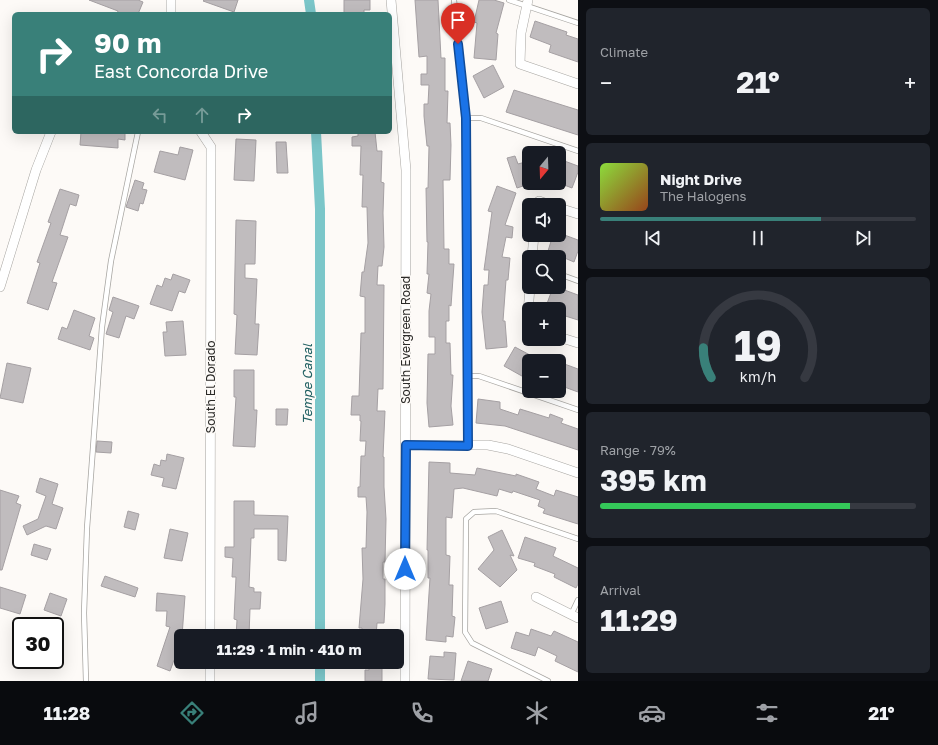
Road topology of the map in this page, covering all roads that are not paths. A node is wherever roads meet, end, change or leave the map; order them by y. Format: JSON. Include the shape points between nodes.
{"nodes":[{"id":1,"x":171,"y":0,"type":"edge"},
{"id":2,"x":391,"y":0,"type":"edge"},
{"id":3,"x":454,"y":0,"type":"edge"},
{"id":4,"x":509,"y":0,"type":"edge"},
{"id":5,"x":527,"y":3,"type":"edge"},
{"id":6,"x":171,"y":12,"type":"edge"},
{"id":7,"x":578,"y":23,"type":"edge"},
{"id":8,"x":578,"y":84,"type":"edge"},
{"id":9,"x":466,"y":118,"type":"junction"},
{"id":10,"x":50,"y":134,"type":"edge"},
{"id":11,"x":138,"y":134,"type":"edge"},
{"id":12,"x":203,"y":134,"type":"edge"},
{"id":13,"x":578,"y":151,"type":"edge"},
{"id":14,"x":566,"y":210,"type":"edge"},
{"id":15,"x":578,"y":214,"type":"edge"},
{"id":16,"x":566,"y":277,"type":"edge"},
{"id":17,"x":578,"y":281,"type":"edge"},
{"id":18,"x":0,"y":287,"type":"edge"},
{"id":19,"x":566,"y":339,"type":"edge"},
{"id":20,"x":578,"y":343,"type":"edge"},
{"id":21,"x":468,"y":376,"type":"junction"},
{"id":22,"x":578,"y":410,"type":"edge"},
{"id":23,"x":406,"y":445,"type":"junction"},
{"id":24,"x":468,"y":446,"type":"junction"},
{"id":25,"x":578,"y":473,"type":"edge"},
{"id":26,"x":578,"y":539,"type":"edge"},
{"id":27,"x":536,"y":597,"type":"dead end"},
{"id":28,"x":578,"y":600,"type":"edge"},
{"id":29,"x":575,"y":616,"type":"edge"},
{"id":30,"x":210,"y":629,"type":"edge"},
{"id":31,"x":210,"y":669,"type":"edge"},
{"id":32,"x":86,"y":681,"type":"edge"},
{"id":33,"x":210,"y":681,"type":"edge"},
{"id":34,"x":405,"y":681,"type":"edge"},
{"id":35,"x":548,"y":681,"type":"edge"}],
"edges":[{"from":1,"to":6,"type":"street"},
{"from":2,"to":23,"type":"street","name":"South Evergreen Road","via":[[406,170]]},
{"from":3,"to":9,"type":"lane"},
{"from":4,"to":5,"type":"lane"},
{"from":5,"to":7,"type":"lane"},
{"from":5,"to":8,"type":"street","via":[[521,34],[520,64]]},
{"from":9,"to":13,"type":"lane","via":[[480,118]]},
{"from":9,"to":21,"type":"lane"},
{"from":10,"to":18,"type":"street","via":[[36,170]]},
{"from":11,"to":32,"type":"lane","via":[[111,261],[102,327],[87,528],[84,613]]},
{"from":12,"to":30,"type":"street","name":"South El Dorado","via":[[211,147]]},
{"from":14,"to":15,"type":"street"},
{"from":16,"to":17,"type":"lane"},
{"from":19,"to":20,"type":"street"},
{"from":21,"to":22,"type":"lane","via":[[479,376]]},
{"from":21,"to":24,"type":"lane"},
{"from":23,"to":24,"type":"street"},
{"from":23,"to":34,"type":"street","name":"South Evergreen Road"},
{"from":24,"to":25,"type":"street","via":[[488,445],[508,449]]},
{"from":26,"to":35,"type":"lane","via":[[496,512],[474,512],[466,519],[466,632],[472,644]]},
{"from":27,"to":29,"type":"street"},
{"from":28,"to":29,"type":"lane"},
{"from":31,"to":33,"type":"street"}]}
